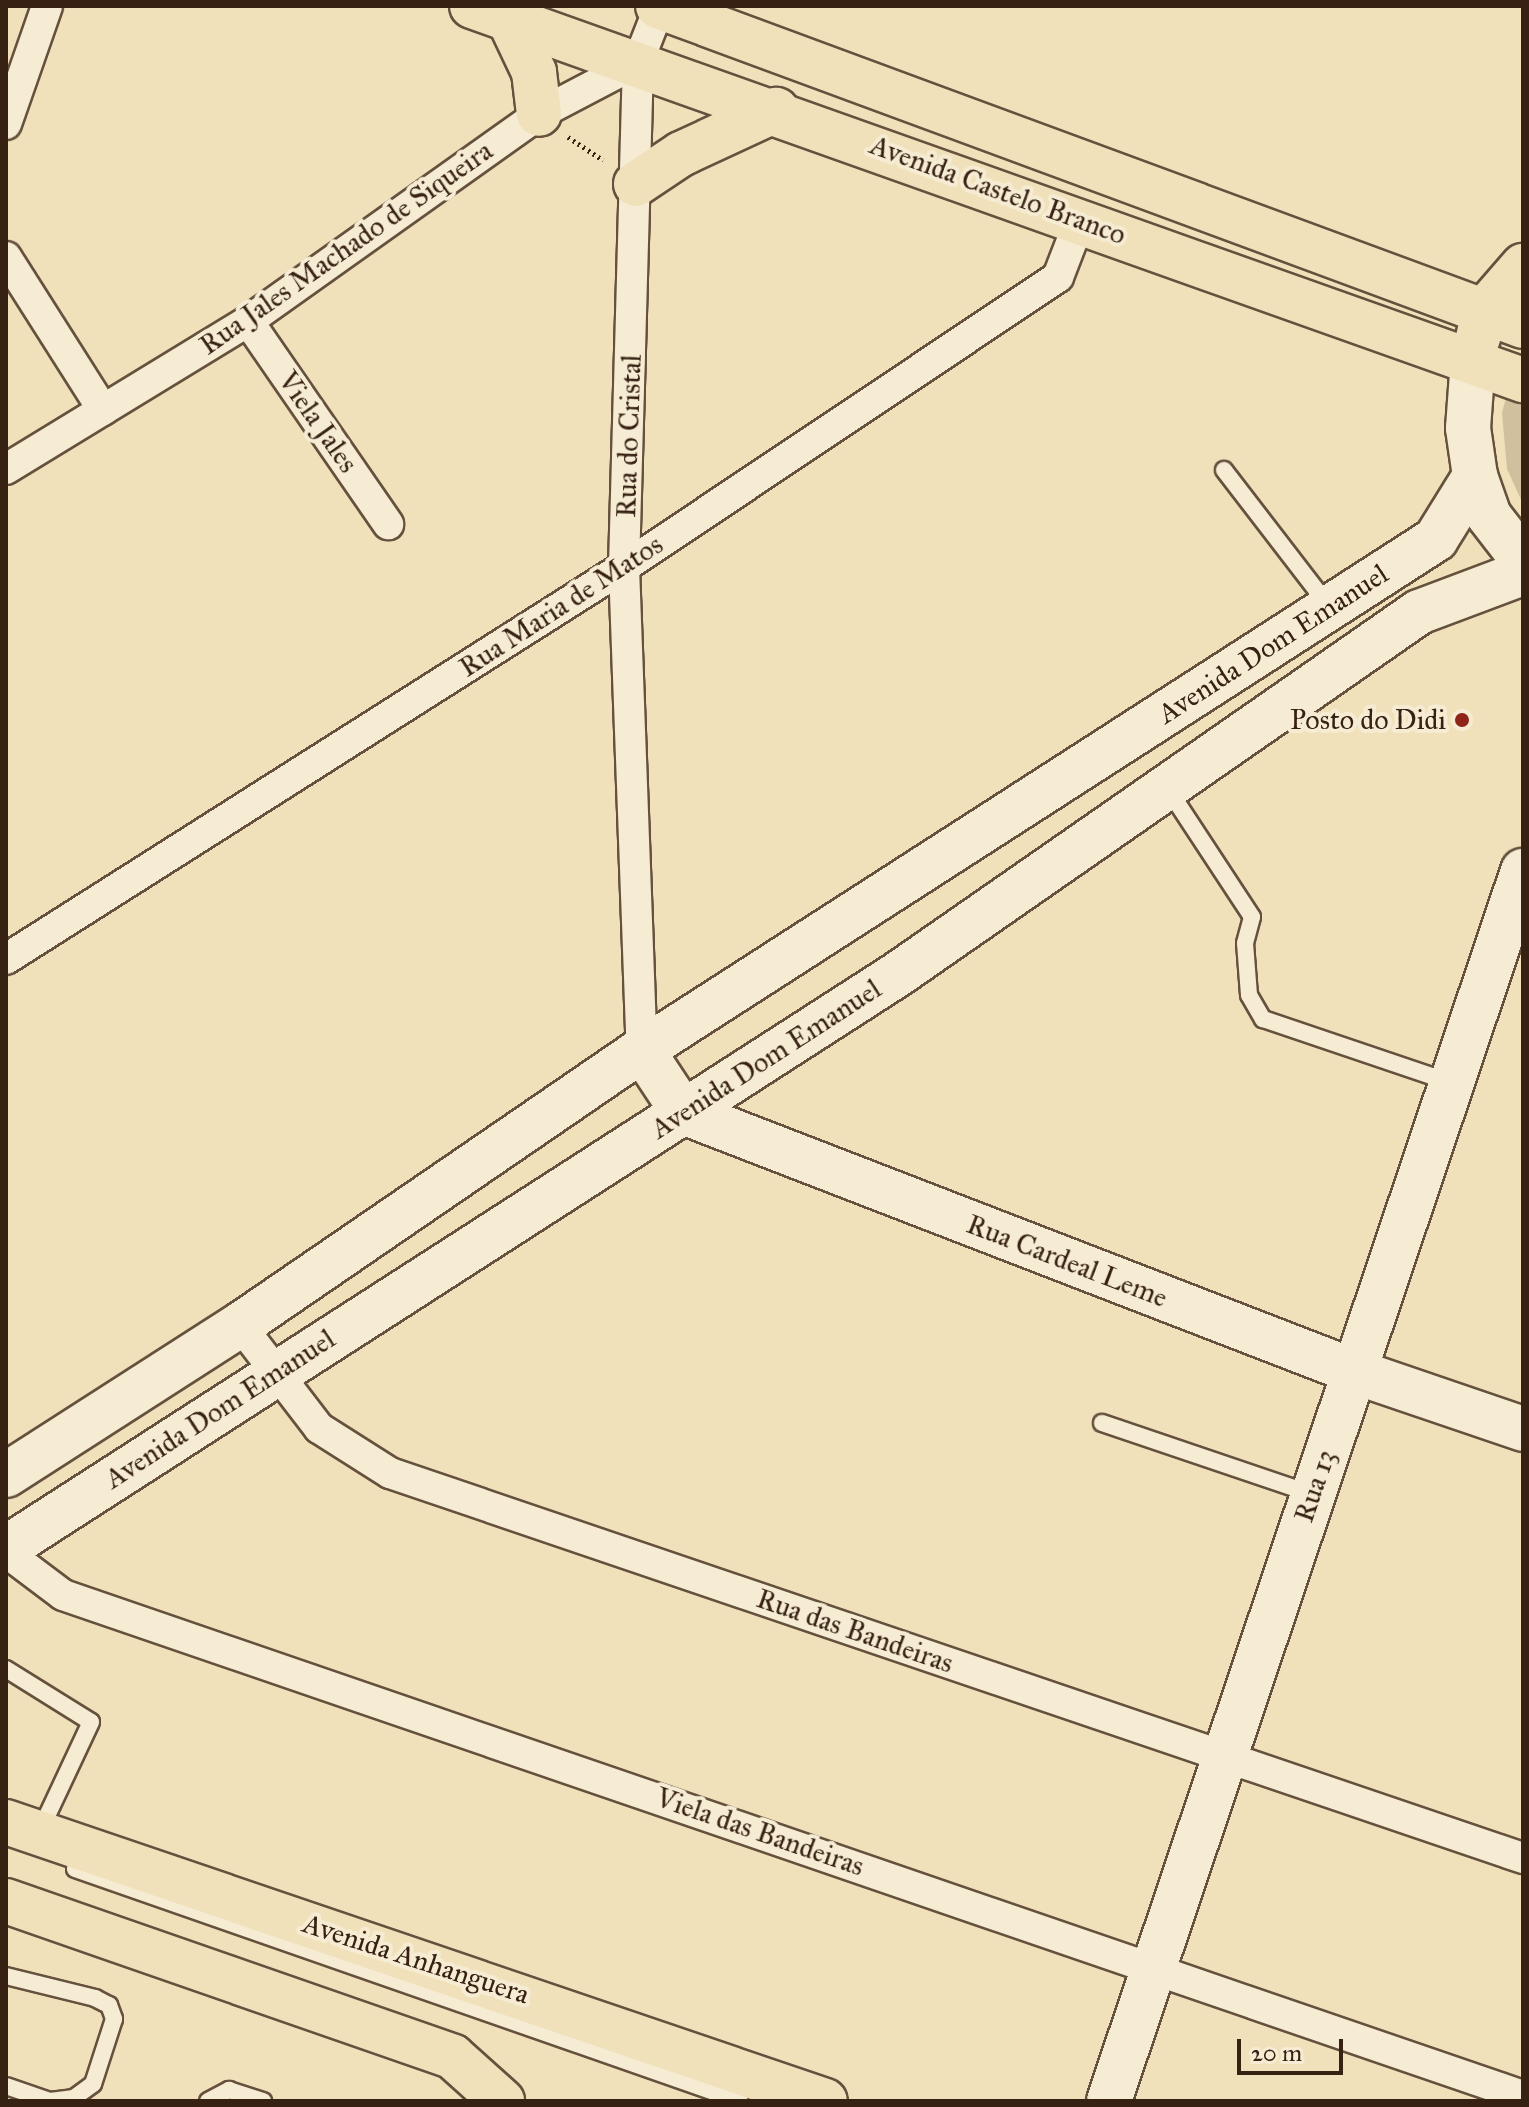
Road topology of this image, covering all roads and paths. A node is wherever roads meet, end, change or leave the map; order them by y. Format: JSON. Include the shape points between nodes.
{"nodes":[{"id":1,"x":47,"y":6,"type":"edge"},
{"id":2,"x":659,"y":6,"type":"edge"},
{"id":3,"x":490,"y":12,"type":"edge"},
{"id":4,"x":638,"y":62,"type":"junction"},
{"id":5,"x":776,"y":110,"type":"junction"},
{"id":6,"x":539,"y":114,"type":"junction"},
{"id":7,"x":6,"y":121,"type":"edge"},
{"id":8,"x":636,"y":184,"type":"junction"},
{"id":9,"x":1080,"y":220,"type":"junction"},
{"id":10,"x":6,"y":257,"type":"edge"},
{"id":11,"x":1523,"y":266,"type":"edge"},
{"id":12,"x":1504,"y":319,"type":"edge"},
{"id":13,"x":248,"y":321,"type":"junction"},
{"id":14,"x":1473,"y":360,"type":"junction"},
{"id":15,"x":1523,"y":380,"type":"edge"},
{"id":16,"x":103,"y":410,"type":"junction"},
{"id":17,"x":6,"y":469,"type":"edge"},
{"id":18,"x":1224,"y":470,"type":"dead end"},
{"id":19,"x":1475,"y":476,"type":"junction"},
{"id":20,"x":388,"y":524,"type":"dead end"},
{"id":21,"x":1523,"y":560,"type":"edge"},
{"id":22,"x":624,"y":567,"type":"junction"},
{"id":23,"x":1523,"y":573,"type":"edge"},
{"id":24,"x":1330,"y":608,"type":"junction"},
{"id":25,"x":1167,"y":787,"type":"junction"},
{"id":26,"x":1523,"y":871,"type":"edge"},
{"id":27,"x":6,"y":959,"type":"edge"},
{"id":28,"x":642,"y":1050,"type":"junction"},
{"id":29,"x":1451,"y":1082,"type":"junction"},
{"id":30,"x":683,"y":1112,"type":"junction"},
{"id":31,"x":240,"y":1325,"type":"junction"},
{"id":32,"x":1353,"y":1371,"type":"junction"},
{"id":33,"x":272,"y":1374,"type":"junction"},
{"id":34,"x":1102,"y":1423,"type":"dead end"},
{"id":35,"x":1523,"y":1429,"type":"edge"},
{"id":36,"x":6,"y":1475,"type":"edge"},
{"id":37,"x":1312,"y":1494,"type":"junction"},
{"id":38,"x":6,"y":1550,"type":"edge"},
{"id":39,"x":6,"y":1669,"type":"edge"},
{"id":40,"x":1223,"y":1757,"type":"junction"},
{"id":41,"x":32,"y":1839,"type":"edge"},
{"id":42,"x":1523,"y":1858,"type":"edge"},
{"id":43,"x":6,"y":1901,"type":"edge"},
{"id":44,"x":1152,"y":1966,"type":"junction"},
{"id":45,"x":6,"y":1976,"type":"edge"},
{"id":46,"x":6,"y":2086,"type":"edge"},
{"id":47,"x":1523,"y":2096,"type":"edge"},
{"id":48,"x":50,"y":2101,"type":"edge"},
{"id":49,"x":208,"y":2101,"type":"edge"},
{"id":50,"x":263,"y":2101,"type":"edge"},
{"id":51,"x":502,"y":2101,"type":"edge"},
{"id":52,"x":740,"y":2101,"type":"edge"},
{"id":53,"x":825,"y":2101,"type":"edge"},
{"id":54,"x":1109,"y":2101,"type":"edge"}],
"edges":[{"from":1,"to":7,"type":"street"},
{"from":2,"to":4,"type":"street"},
{"from":2,"to":12,"type":"main road","name":"Avenida Castelo Branco"},
{"from":3,"to":4,"type":"main road","name":"Avenida Castelo Branco"},
{"from":3,"to":6,"type":"main road","via":[[534,72]]},
{"from":4,"to":5,"type":"main road","name":"Avenida Castelo Branco"},
{"from":4,"to":6,"type":"street","name":"Rua Jales Machado de Siqueira"},
{"from":4,"to":8,"type":"street","name":"Rua do Cristal"},
{"from":5,"to":8,"type":"main road","via":[[681,154]]},
{"from":5,"to":9,"type":"main road","name":"Avenida Castelo Branco"},
{"from":6,"to":8,"type":"path"},
{"from":6,"to":13,"type":"street","name":"Rua Jales Machado de Siqueira"},
{"from":8,"to":22,"type":"street","name":"Rua do Cristal"},
{"from":9,"to":14,"type":"main road","name":"Avenida Castelo Branco"},
{"from":9,"to":22,"type":"street","name":"Rua Maria de Matos","via":[[1058,277]]},
{"from":10,"to":16,"type":"street"},
{"from":11,"to":12,"type":"main road"},
{"from":12,"to":14,"type":"main road"},
{"from":13,"to":16,"type":"street","name":"Rua Jales Machado de Siqueira"},
{"from":13,"to":20,"type":"street","name":"Viela Jales"},
{"from":14,"to":15,"type":"main road","name":"Avenida Castelo Branco"},
{"from":14,"to":19,"type":"main road","via":[[1468,428]]},
{"from":16,"to":17,"type":"street","name":"Rua Jales Machado de Siqueira"},
{"from":18,"to":24,"type":"lane"},
{"from":19,"to":21,"type":"main road","via":[[1489,516]]},
{"from":19,"to":24,"type":"main road","name":"Avenida Dom Emanuel","via":[[1436,539]]},
{"from":22,"to":27,"type":"street","name":"Rua Maria de Matos"},
{"from":22,"to":28,"type":"street","name":"Rua do Cristal"},
{"from":23,"to":25,"type":"main road","name":"Avenida Dom Emanuel","via":[[1419,612]]},
{"from":24,"to":28,"type":"main road","name":"Avenida Dom Emanuel"},
{"from":25,"to":29,"type":"lane","via":[[1252,917],[1245,943],[1249,995],[1263,1019]]},
{"from":25,"to":30,"type":"main road","name":"Avenida Dom Emanuel"},
{"from":26,"to":29,"type":"main road","name":"Rua 13"},
{"from":28,"to":30,"type":"main road"},
{"from":28,"to":31,"type":"main road","name":"Avenida Dom Emanuel"},
{"from":29,"to":32,"type":"main road","name":"Rua 13"},
{"from":30,"to":32,"type":"main road","name":"Rua Cardeal Leme"},
{"from":30,"to":33,"type":"main road","name":"Avenida Dom Emanuel"},
{"from":31,"to":33,"type":"street","name":"Rua das Bandeiras"},
{"from":31,"to":36,"type":"main road","name":"Avenida Dom Emanuel"},
{"from":32,"to":35,"type":"main road","name":"Rua Cardeal Leme"},
{"from":32,"to":37,"type":"main road","name":"Rua 13"},
{"from":33,"to":38,"type":"main road","name":"Avenida Dom Emanuel"},
{"from":33,"to":40,"type":"street","name":"Rua das Bandeiras","via":[[319,1428],[390,1473]]},
{"from":34,"to":37,"type":"lane"},
{"from":37,"to":40,"type":"main road","name":"Rua 13"},
{"from":38,"to":44,"type":"street","name":"Viela das Bandeiras","via":[[63,1595]]},
{"from":39,"to":41,"type":"lane","via":[[91,1722]]},
{"from":40,"to":42,"type":"street","name":"Rua das Bandeiras"},
{"from":40,"to":44,"type":"main road","name":"Rua 13"},
{"from":41,"to":52,"type":"lane"},
{"from":41,"to":53,"type":"main road","name":"Avenida Anhanguera"},
{"from":43,"to":51,"type":"main road","via":[[453,2057]]},
{"from":44,"to":47,"type":"street","name":"Viela das Bandeiras"},
{"from":44,"to":54,"type":"main road","name":"Rua 13"},
{"from":45,"to":48,"type":"lane","via":[[95,1998],[109,2005],[114,2019],[93,2084],[74,2098]]},
{"from":46,"to":48,"type":"lane"},
{"from":49,"to":50,"type":"lane","via":[[229,2090]]}]}
